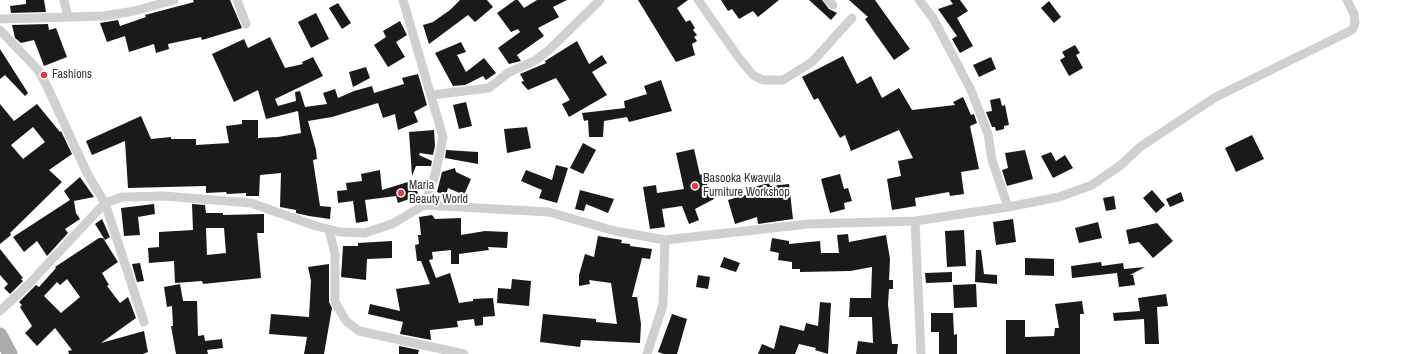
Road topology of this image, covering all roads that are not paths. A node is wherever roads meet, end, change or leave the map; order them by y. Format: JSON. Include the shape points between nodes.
{"nodes":[{"id":1,"x":64,"y":0,"type":"edge"},
{"id":2,"x":174,"y":0,"type":"edge"},
{"id":3,"x":237,"y":0,"type":"edge"},
{"id":4,"x":403,"y":0,"type":"edge"},
{"id":5,"x":600,"y":0,"type":"edge"},
{"id":6,"x":698,"y":0,"type":"edge"},
{"id":7,"x":919,"y":0,"type":"edge"},
{"id":8,"x":1347,"y":0,"type":"edge"},
{"id":9,"x":68,"y":17,"type":"junction"},
{"id":10,"x":852,"y":18,"type":"dead end"},
{"id":11,"x":0,"y":19,"type":"edge"},
{"id":12,"x":246,"y":24,"type":"dead end"},
{"id":13,"x":0,"y":30,"type":"edge"},
{"id":14,"x":432,"y":95,"type":"junction"},
{"id":15,"x":105,"y":203,"type":"junction"},
{"id":16,"x":424,"y":205,"type":"junction"},
{"id":17,"x":1008,"y":207,"type":"junction"},
{"id":18,"x":915,"y":221,"type":"junction"},
{"id":19,"x":329,"y":230,"type":"junction"},
{"id":20,"x":664,"y":240,"type":"junction"},
{"id":21,"x":0,"y":311,"type":"edge"},
{"id":22,"x":144,"y":322,"type":"dead end"},
{"id":23,"x":0,"y":335,"type":"edge"},
{"id":24,"x":10,"y":354,"type":"edge"},
{"id":25,"x":464,"y":354,"type":"edge"},
{"id":26,"x":647,"y":354,"type":"edge"},
{"id":27,"x":921,"y":354,"type":"edge"}],
"edges":[{"from":1,"to":9,"type":"street"},
{"from":2,"to":9,"type":"street","via":[[104,16]]},
{"from":3,"to":12,"type":"street"},
{"from":4,"to":14,"type":"street"},
{"from":5,"to":14,"type":"street","via":[[550,49],[536,60],[508,73],[489,88]]},
{"from":6,"to":10,"type":"street","via":[[739,58],[753,75],[763,80],[783,80],[812,62]]},
{"from":7,"to":17,"type":"street","via":[[933,18],[971,90],[988,134],[992,160]]},
{"from":8,"to":17,"type":"street","via":[[1354,14],[1355,23],[1352,30],[1216,97],[1140,147],[1121,165],[1092,185],[1059,196]]},
{"from":9,"to":11,"type":"street"},
{"from":13,"to":15,"type":"street","via":[[38,70],[87,173]]},
{"from":14,"to":16,"type":"street","via":[[443,137],[435,175]]},
{"from":15,"to":19,"type":"street","via":[[122,197],[164,196],[251,203]]},
{"from":15,"to":21,"type":"street"},
{"from":15,"to":22,"type":"street"},
{"from":16,"to":19,"type":"street","via":[[394,223],[365,233]]},
{"from":16,"to":20,"type":"street","via":[[549,212],[615,231]]},
{"from":17,"to":18,"type":"street"},
{"from":18,"to":20,"type":"street","via":[[808,224]]},
{"from":18,"to":27,"type":"street"},
{"from":19,"to":25,"type":"street","via":[[335,254],[335,302],[346,321],[359,331]]},
{"from":20,"to":26,"type":"street","via":[[663,305]]},
{"from":23,"to":24,"type":"main road"}]}
